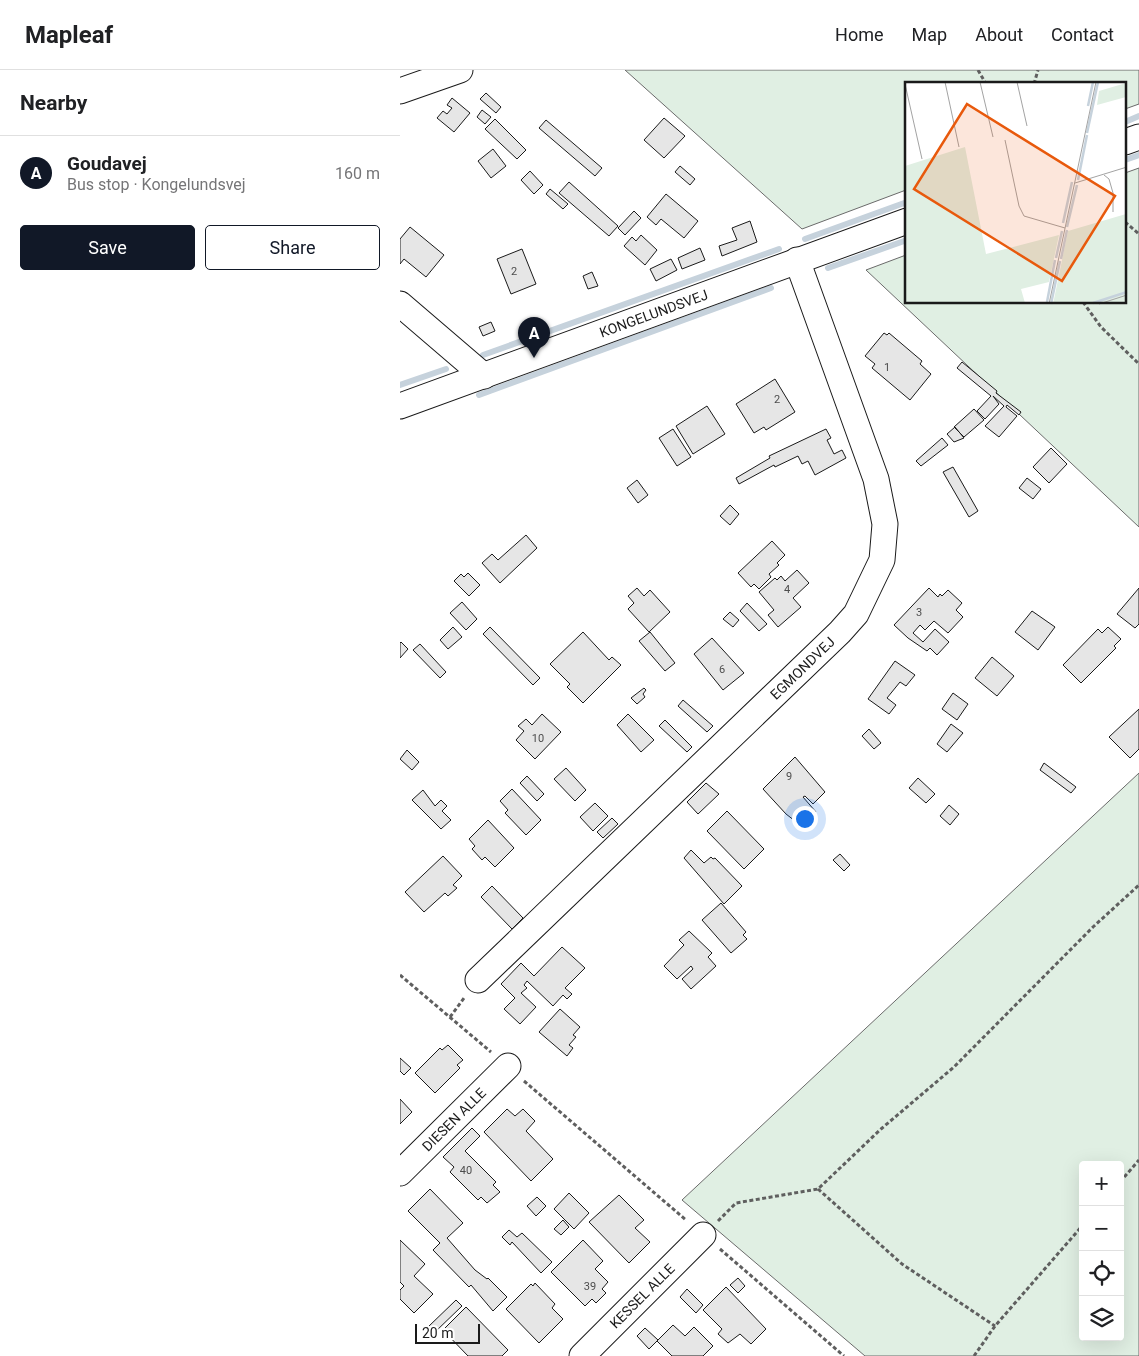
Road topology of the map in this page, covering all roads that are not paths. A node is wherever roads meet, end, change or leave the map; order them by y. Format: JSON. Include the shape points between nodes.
{"nodes":[{"id":1,"x":460,"y":70,"type":"edge"},
{"id":2,"x":400,"y":91,"type":"edge"},
{"id":3,"x":1139,"y":137,"type":"edge"},
{"id":4,"x":1126,"y":142,"type":"edge"},
{"id":5,"x":905,"y":220,"type":"edge"},
{"id":6,"x":797,"y":260,"type":"junction"},
{"id":7,"x":400,"y":304,"type":"edge"},
{"id":8,"x":484,"y":376,"type":"junction"},
{"id":9,"x":400,"y":406,"type":"edge"},
{"id":10,"x":478,"y":980,"type":"dead end"},
{"id":11,"x":507,"y":1066,"type":"road end"},
{"id":12,"x":400,"y":1173,"type":"edge"},
{"id":13,"x":702,"y":1234,"type":"road end"},
{"id":14,"x":582,"y":1356,"type":"edge"}],
"edges":[{"from":1,"to":2,"type":"street"},
{"from":3,"to":4,"type":"street"},
{"from":5,"to":6,"type":"street","name":"KONGELUNDSVEJ"},
{"from":6,"to":8,"type":"street","name":"KONGELUNDSVEJ"},
{"from":6,"to":10,"type":"street","name":"EGMONDVEJ","via":[[876,479],[885,524],[882,560],[856,614],[840,632]]},
{"from":7,"to":8,"type":"street"},
{"from":8,"to":9,"type":"street","name":"KONGELUNDSVEJ"},
{"from":11,"to":12,"type":"street","name":"DIESEN ALLE"},
{"from":13,"to":14,"type":"street","name":"KESSEL ALLE"}]}
